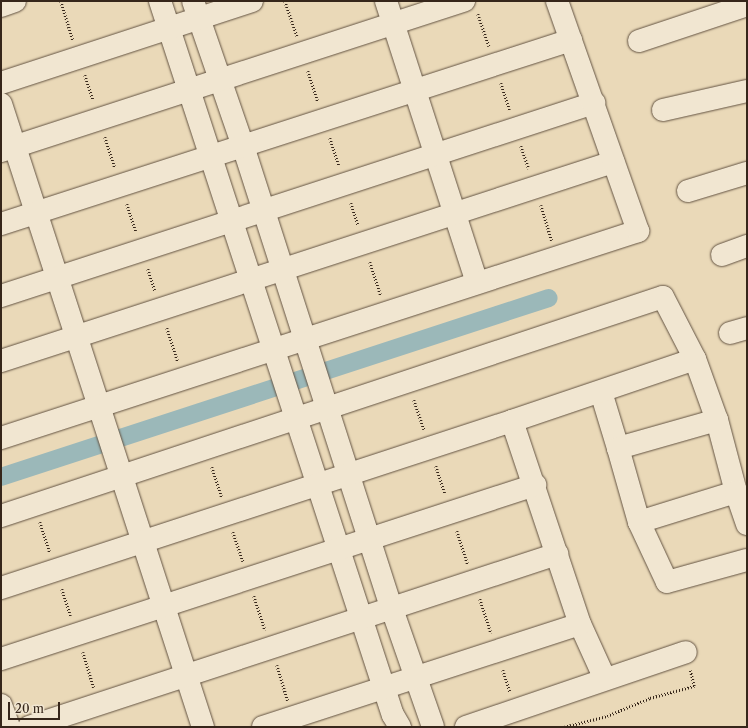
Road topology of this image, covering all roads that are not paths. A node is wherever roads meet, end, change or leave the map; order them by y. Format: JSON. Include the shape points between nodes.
{"nodes":[{"id":1,"x":15,"y":1,"type":"edge"},
{"id":2,"x":160,"y":1,"type":"edge"},
{"id":3,"x":252,"y":1,"type":"edge"},
{"id":4,"x":386,"y":1,"type":"edge"},
{"id":5,"x":464,"y":1,"type":"edge"},
{"id":6,"x":557,"y":1,"type":"edge"},
{"id":7,"x":747,"y":5,"type":"edge"},
{"id":8,"x":1,"y":6,"type":"edge"},
{"id":9,"x":196,"y":9,"type":"edge"},
{"id":10,"x":393,"y":24,"type":"junction"},
{"id":11,"x":169,"y":28,"type":"junction"},
{"id":12,"x":571,"y":40,"type":"junction"},
{"id":13,"x":639,"y":41,"type":"dead end"},
{"id":14,"x":220,"y":80,"type":"junction"},
{"id":15,"x":1,"y":83,"type":"edge"},
{"id":16,"x":189,"y":90,"type":"junction"},
{"id":17,"x":415,"y":90,"type":"junction"},
{"id":18,"x":747,"y":90,"type":"edge"},
{"id":19,"x":594,"y":103,"type":"junction"},
{"id":20,"x":1,"y":104,"type":"edge"},
{"id":21,"x":663,"y":110,"type":"dead end"},
{"id":22,"x":243,"y":146,"type":"junction"},
{"id":23,"x":8,"y":149,"type":"edge"},
{"id":24,"x":436,"y":155,"type":"junction"},
{"id":25,"x":211,"y":156,"type":"junction"},
{"id":26,"x":613,"y":162,"type":"junction"},
{"id":27,"x":747,"y":173,"type":"edge"},
{"id":28,"x":688,"y":191,"type":"dead end"},
{"id":29,"x":263,"y":211,"type":"junction"},
{"id":30,"x":37,"y":213,"type":"junction"},
{"id":31,"x":455,"y":213,"type":"junction"},
{"id":32,"x":232,"y":221,"type":"junction"},
{"id":33,"x":1,"y":224,"type":"edge"},
{"id":34,"x":747,"y":246,"type":"edge"},
{"id":35,"x":722,"y":255,"type":"dead end"},
{"id":36,"x":282,"y":270,"type":"junction"},
{"id":37,"x":58,"y":278,"type":"junction"},
{"id":38,"x":251,"y":280,"type":"junction"},
{"id":39,"x":477,"y":283,"type":"junction"},
{"id":40,"x":1,"y":296,"type":"edge"},
{"id":41,"x":77,"y":336,"type":"junction"},
{"id":42,"x":305,"y":339,"type":"junction"},
{"id":43,"x":274,"y":349,"type":"junction"},
{"id":44,"x":695,"y":359,"type":"junction"},
{"id":45,"x":1,"y":361,"type":"edge"},
{"id":46,"x":601,"y":392,"type":"junction"},
{"id":47,"x":99,"y":406,"type":"junction"},
{"id":48,"x":327,"y":408,"type":"junction"},
{"id":49,"x":296,"y":418,"type":"junction"},
{"id":50,"x":717,"y":420,"type":"junction"},
{"id":51,"x":512,"y":422,"type":"junction"},
{"id":52,"x":1,"y":438,"type":"edge"},
{"id":53,"x":618,"y":448,"type":"junction"},
{"id":54,"x":349,"y":475,"type":"junction"},
{"id":55,"x":122,"y":476,"type":"junction"},
{"id":56,"x":318,"y":485,"type":"junction"},
{"id":57,"x":535,"y":485,"type":"junction"},
{"id":58,"x":736,"y":492,"type":"junction"},
{"id":59,"x":1,"y":516,"type":"edge"},
{"id":60,"x":639,"y":522,"type":"junction"},
{"id":61,"x":747,"y":524,"type":"edge"},
{"id":62,"x":369,"y":539,"type":"junction"},
{"id":63,"x":143,"y":542,"type":"junction"},
{"id":64,"x":339,"y":549,"type":"junction"},
{"id":65,"x":557,"y":554,"type":"junction"},
{"id":66,"x":747,"y":560,"type":"edge"},
{"id":67,"x":1,"y":588,"type":"edge"},
{"id":68,"x":164,"y":606,"type":"junction"},
{"id":69,"x":392,"y":609,"type":"junction"},
{"id":70,"x":362,"y":619,"type":"junction"},
{"id":71,"x":580,"y":624,"type":"junction"},
{"id":72,"x":686,"y":652,"type":"dead end"},
{"id":73,"x":1,"y":659,"type":"edge"},
{"id":74,"x":186,"y":676,"type":"junction"},
{"id":75,"x":415,"y":677,"type":"junction"},
{"id":76,"x":605,"y":679,"type":"junction"},
{"id":77,"x":384,"y":688,"type":"junction"},
{"id":78,"x":1,"y":705,"type":"edge"},
{"id":79,"x":9,"y":727,"type":"edge"},
{"id":80,"x":29,"y":727,"type":"edge"},
{"id":81,"x":203,"y":727,"type":"edge"},
{"id":82,"x":263,"y":727,"type":"edge"},
{"id":83,"x":400,"y":727,"type":"edge"},
{"id":84,"x":433,"y":727,"type":"edge"},
{"id":85,"x":466,"y":727,"type":"edge"}],
"edges":[{"from":1,"to":8,"type":"street"},
{"from":2,"to":11,"type":"street"},
{"from":3,"to":9,"type":"street"},
{"from":4,"to":10,"type":"street"},
{"from":5,"to":10,"type":"street"},
{"from":6,"to":12,"type":"street"},
{"from":7,"to":13,"type":"street"},
{"from":9,"to":11,"type":"street"},
{"from":9,"to":14,"type":"street"},
{"from":10,"to":14,"type":"street"},
{"from":10,"to":17,"type":"street"},
{"from":11,"to":15,"type":"street"},
{"from":11,"to":16,"type":"street"},
{"from":12,"to":17,"type":"street"},
{"from":12,"to":19,"type":"street"},
{"from":14,"to":16,"type":"street"},
{"from":14,"to":22,"type":"street"},
{"from":16,"to":23,"type":"street"},
{"from":16,"to":25,"type":"street"},
{"from":17,"to":22,"type":"street"},
{"from":17,"to":24,"type":"street"},
{"from":18,"to":21,"type":"street"},
{"from":19,"to":24,"type":"street"},
{"from":19,"to":26,"type":"street"},
{"from":20,"to":23,"type":"street"},
{"from":22,"to":25,"type":"street"},
{"from":22,"to":29,"type":"street"},
{"from":23,"to":30,"type":"street"},
{"from":24,"to":29,"type":"street"},
{"from":24,"to":31,"type":"street"},
{"from":25,"to":30,"type":"street"},
{"from":25,"to":32,"type":"street"},
{"from":26,"to":31,"type":"street"},
{"from":26,"to":39,"type":"street","via":[[638,231]]},
{"from":27,"to":28,"type":"street"},
{"from":29,"to":32,"type":"street"},
{"from":29,"to":36,"type":"street"},
{"from":30,"to":33,"type":"street"},
{"from":30,"to":37,"type":"street"},
{"from":31,"to":36,"type":"street"},
{"from":31,"to":39,"type":"street"},
{"from":32,"to":37,"type":"street"},
{"from":32,"to":38,"type":"street"},
{"from":34,"to":35,"type":"street"},
{"from":36,"to":38,"type":"street"},
{"from":36,"to":42,"type":"street"},
{"from":37,"to":40,"type":"street"},
{"from":37,"to":41,"type":"street"},
{"from":38,"to":41,"type":"street"},
{"from":38,"to":43,"type":"street"},
{"from":39,"to":42,"type":"street"},
{"from":41,"to":45,"type":"street"},
{"from":41,"to":47,"type":"street"},
{"from":42,"to":43,"type":"street"},
{"from":42,"to":48,"type":"street"},
{"from":43,"to":47,"type":"street"},
{"from":43,"to":49,"type":"street"},
{"from":44,"to":46,"type":"street"},
{"from":44,"to":48,"type":"street","via":[[663,297]]},
{"from":44,"to":50,"type":"street"},
{"from":46,"to":51,"type":"street"},
{"from":46,"to":53,"type":"street"},
{"from":47,"to":52,"type":"street"},
{"from":47,"to":55,"type":"street"},
{"from":48,"to":49,"type":"street"},
{"from":48,"to":54,"type":"street"},
{"from":49,"to":55,"type":"street"},
{"from":49,"to":56,"type":"street"},
{"from":50,"to":53,"type":"street"},
{"from":50,"to":58,"type":"street"},
{"from":51,"to":54,"type":"street"},
{"from":51,"to":57,"type":"street"},
{"from":53,"to":60,"type":"street"},
{"from":54,"to":56,"type":"street"},
{"from":54,"to":62,"type":"street"},
{"from":55,"to":59,"type":"street"},
{"from":55,"to":63,"type":"street"},
{"from":56,"to":63,"type":"street"},
{"from":56,"to":64,"type":"street"},
{"from":57,"to":62,"type":"street"},
{"from":57,"to":65,"type":"street"},
{"from":58,"to":60,"type":"street"},
{"from":58,"to":61,"type":"street"},
{"from":60,"to":66,"type":"street","via":[[667,582]]},
{"from":62,"to":64,"type":"street"},
{"from":62,"to":69,"type":"street"},
{"from":63,"to":67,"type":"street"},
{"from":63,"to":68,"type":"street"},
{"from":64,"to":68,"type":"street"},
{"from":64,"to":70,"type":"street"},
{"from":65,"to":69,"type":"street"},
{"from":65,"to":71,"type":"street"},
{"from":68,"to":73,"type":"street"},
{"from":68,"to":74,"type":"street"},
{"from":69,"to":70,"type":"street"},
{"from":69,"to":75,"type":"street"},
{"from":70,"to":74,"type":"street"},
{"from":70,"to":77,"type":"street"},
{"from":71,"to":75,"type":"street"},
{"from":71,"to":76,"type":"street"},
{"from":72,"to":76,"type":"street"},
{"from":74,"to":80,"type":"street"},
{"from":74,"to":81,"type":"street"},
{"from":75,"to":77,"type":"street"},
{"from":75,"to":84,"type":"street"},
{"from":76,"to":85,"type":"street"},
{"from":77,"to":82,"type":"street"},
{"from":77,"to":83,"type":"street"},
{"from":78,"to":79,"type":"street"}]}
